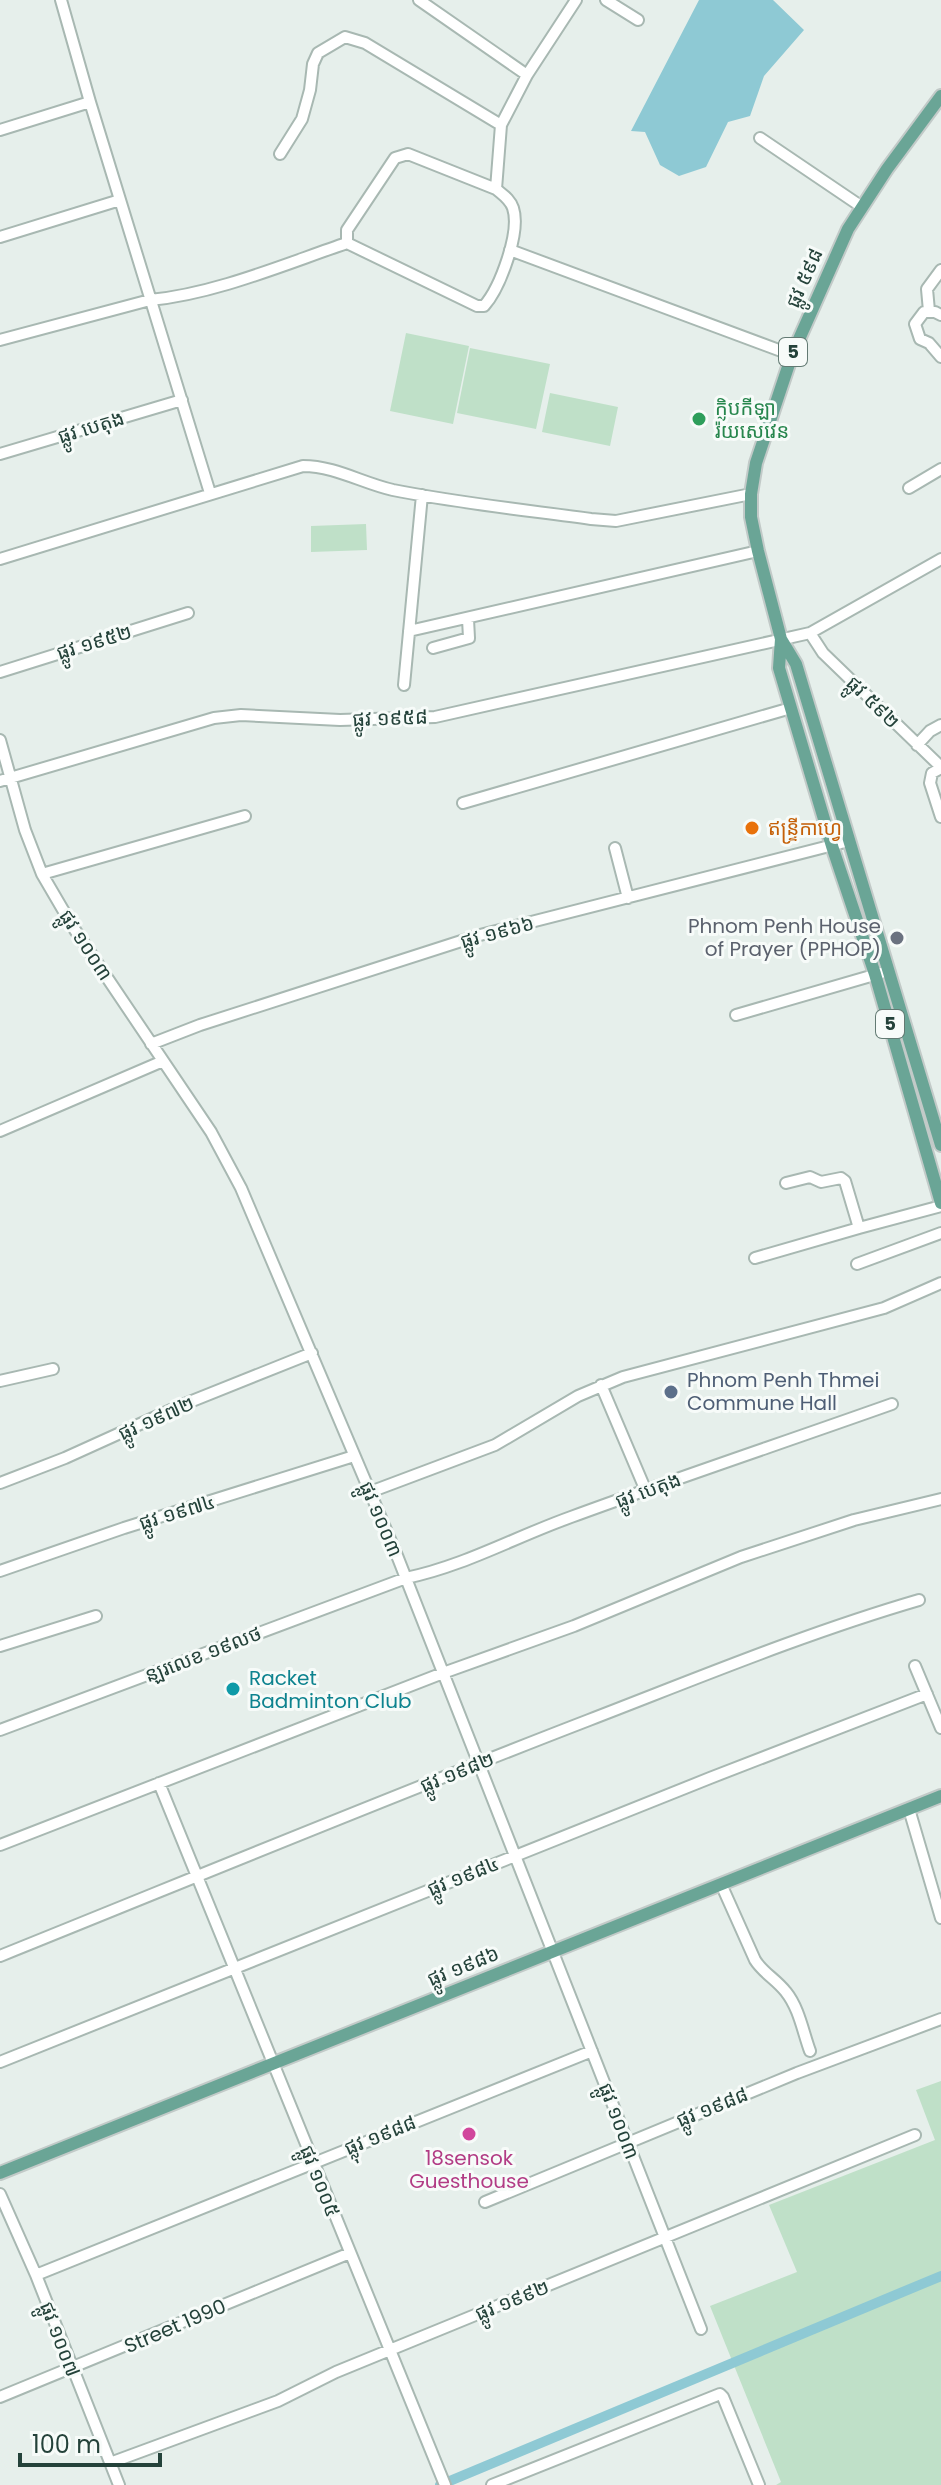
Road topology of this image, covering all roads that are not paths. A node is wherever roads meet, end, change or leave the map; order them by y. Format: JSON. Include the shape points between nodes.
{"nodes":[{"id":1,"x":61,"y":0,"type":"edge"},
{"id":2,"x":419,"y":0,"type":"edge"},
{"id":3,"x":606,"y":0,"type":"edge"},
{"id":4,"x":571,"y":2,"type":"edge"},
{"id":5,"x":638,"y":20,"type":"dead end"},
{"id":6,"x":527,"y":75,"type":"junction"},
{"id":7,"x":90,"y":102,"type":"junction"},
{"id":8,"x":939,"y":102,"type":"edge"},
{"id":9,"x":501,"y":125,"type":"junction"},
{"id":10,"x":0,"y":130,"type":"edge"},
{"id":11,"x":760,"y":138,"type":"dead end"},
{"id":12,"x":280,"y":154,"type":"dead end"},
{"id":13,"x":496,"y":189,"type":"junction"},
{"id":14,"x":120,"y":200,"type":"junction"},
{"id":15,"x":862,"y":207,"type":"junction"},
{"id":16,"x":0,"y":237,"type":"edge"},
{"id":17,"x":347,"y":243,"type":"junction"},
{"id":18,"x":510,"y":250,"type":"junction"},
{"id":19,"x":941,"y":270,"type":"edge"},
{"id":20,"x":150,"y":300,"type":"junction"},
{"id":21,"x":929,"y":311,"type":"junction"},
{"id":22,"x":941,"y":315,"type":"edge"},
{"id":23,"x":941,"y":339,"type":"edge"},
{"id":24,"x":0,"y":340,"type":"edge"},
{"id":25,"x":929,"y":343,"type":"junction"},
{"id":26,"x":792,"y":355,"type":"junction"},
{"id":27,"x":941,"y":357,"type":"edge"},
{"id":28,"x":182,"y":400,"type":"junction"},
{"id":29,"x":0,"y":454,"type":"edge"},
{"id":30,"x":941,"y":469,"type":"edge"},
{"id":31,"x":909,"y":488,"type":"dead end"},
{"id":32,"x":210,"y":493,"type":"junction"},
{"id":33,"x":751,"y":494,"type":"junction"},
{"id":34,"x":422,"y":495,"type":"junction"},
{"id":35,"x":758,"y":551,"type":"junction"},
{"id":36,"x":0,"y":559,"type":"edge"},
{"id":37,"x":941,"y":559,"type":"edge"},
{"id":38,"x":188,"y":613,"type":"dead end"},
{"id":39,"x":468,"y":619,"type":"junction"},
{"id":40,"x":409,"y":631,"type":"junction"},
{"id":41,"x":810,"y":633,"type":"junction"},
{"id":42,"x":781,"y":639,"type":"junction"},
{"id":43,"x":433,"y":648,"type":"dead end"},
{"id":44,"x":0,"y":672,"type":"edge"},
{"id":45,"x":404,"y":685,"type":"dead end"},
{"id":46,"x":791,"y":708,"type":"junction"},
{"id":47,"x":941,"y":725,"type":"edge"},
{"id":48,"x":0,"y":740,"type":"edge"},
{"id":49,"x":917,"y":745,"type":"junction"},
{"id":50,"x":941,"y":767,"type":"edge"},
{"id":51,"x":12,"y":778,"type":"junction"},
{"id":52,"x":0,"y":781,"type":"edge"},
{"id":53,"x":463,"y":803,"type":"dead end"},
{"id":54,"x":245,"y":816,"type":"dead end"},
{"id":55,"x":941,"y":817,"type":"edge"},
{"id":56,"x":849,"y":841,"type":"junction"},
{"id":57,"x":832,"y":846,"type":"junction"},
{"id":58,"x":615,"y":848,"type":"dead end"},
{"id":59,"x":42,"y":874,"type":"junction"},
{"id":60,"x":628,"y":898,"type":"junction"},
{"id":61,"x":882,"y":972,"type":"junction"},
{"id":62,"x":736,"y":1015,"type":"dead end"},
{"id":63,"x":151,"y":1044,"type":"junction"},
{"id":64,"x":163,"y":1061,"type":"junction"},
{"id":65,"x":0,"y":1131,"type":"edge"},
{"id":66,"x":941,"y":1145,"type":"edge"},
{"id":67,"x":786,"y":1183,"type":"dead end"},
{"id":68,"x":941,"y":1204,"type":"edge"},
{"id":69,"x":859,"y":1228,"type":"junction"},
{"id":70,"x":941,"y":1233,"type":"edge"},
{"id":71,"x":755,"y":1258,"type":"dead end"},
{"id":72,"x":857,"y":1264,"type":"dead end"},
{"id":73,"x":941,"y":1283,"type":"edge"},
{"id":74,"x":312,"y":1353,"type":"junction"},
{"id":75,"x":53,"y":1369,"type":"dead end"},
{"id":76,"x":0,"y":1381,"type":"edge"},
{"id":77,"x":601,"y":1385,"type":"junction"},
{"id":78,"x":892,"y":1404,"type":"dead end"},
{"id":79,"x":354,"y":1456,"type":"junction"},
{"id":80,"x":0,"y":1483,"type":"edge"},
{"id":81,"x":646,"y":1491,"type":"junction"},
{"id":82,"x":370,"y":1492,"type":"junction"},
{"id":83,"x":941,"y":1499,"type":"edge"},
{"id":84,"x":0,"y":1571,"type":"edge"},
{"id":85,"x":406,"y":1578,"type":"junction"},
{"id":86,"x":919,"y":1600,"type":"dead end"},
{"id":87,"x":96,"y":1616,"type":"dead end"},
{"id":88,"x":0,"y":1646,"type":"edge"},
{"id":89,"x":915,"y":1666,"type":"dead end"},
{"id":90,"x":443,"y":1673,"type":"junction"},
{"id":91,"x":927,"y":1694,"type":"junction"},
{"id":92,"x":937,"y":1709,"type":"edge"},
{"id":93,"x":941,"y":1728,"type":"edge"},
{"id":94,"x":0,"y":1730,"type":"edge"},
{"id":95,"x":479,"y":1763,"type":"junction"},
{"id":96,"x":159,"y":1783,"type":"junction"},
{"id":97,"x":941,"y":1796,"type":"edge"},
{"id":98,"x":909,"y":1809,"type":"junction"},
{"id":99,"x":0,"y":1845,"type":"edge"},
{"id":100,"x":515,"y":1855,"type":"junction"},
{"id":101,"x":195,"y":1877,"type":"junction"},
{"id":102,"x":721,"y":1884,"type":"junction"},
{"id":103,"x":937,"y":1892,"type":"edge"},
{"id":104,"x":941,"y":1918,"type":"edge"},
{"id":105,"x":553,"y":1951,"type":"junction"},
{"id":106,"x":0,"y":1956,"type":"edge"},
{"id":107,"x":233,"y":1968,"type":"junction"},
{"id":108,"x":941,"y":2019,"type":"edge"},
{"id":109,"x":592,"y":2051,"type":"junction"},
{"id":110,"x":810,"y":2051,"type":"dead end"},
{"id":111,"x":0,"y":2062,"type":"edge"},
{"id":112,"x":272,"y":2064,"type":"junction"},
{"id":113,"x":915,"y":2135,"type":"dead end"},
{"id":114,"x":627,"y":2142,"type":"junction"},
{"id":115,"x":313,"y":2162,"type":"junction"},
{"id":116,"x":0,"y":2173,"type":"edge"},
{"id":117,"x":0,"y":2194,"type":"edge"},
{"id":118,"x":485,"y":2202,"type":"dead end"},
{"id":119,"x":665,"y":2237,"type":"junction"},
{"id":120,"x":350,"y":2253,"type":"junction"},
{"id":121,"x":36,"y":2275,"type":"junction"},
{"id":122,"x":701,"y":2329,"type":"dead end"},
{"id":123,"x":390,"y":2350,"type":"junction"},
{"id":124,"x":71,"y":2369,"type":"junction"},
{"id":125,"x":0,"y":2397,"type":"edge"},
{"id":126,"x":110,"y":2463,"type":"junction"},
{"id":127,"x":119,"y":2485,"type":"edge"},
{"id":128,"x":445,"y":2485,"type":"edge"},
{"id":129,"x":492,"y":2485,"type":"edge"},
{"id":130,"x":759,"y":2485,"type":"edge"}],
"edges":[{"from":1,"to":7,"type":"street"},
{"from":2,"to":6,"type":"street"},
{"from":3,"to":5,"type":"street"},
{"from":4,"to":6,"type":"street"},
{"from":6,"to":9,"type":"street"},
{"from":7,"to":10,"type":"street"},
{"from":7,"to":14,"type":"street"},
{"from":8,"to":15,"type":"main road","name":"ផ្លូវ ៥៩៨","number":"5"},
{"from":9,"to":12,"type":"street","via":[[365,43],[345,37],[318,53],[302,119]]},
{"from":9,"to":13,"type":"street"},
{"from":11,"to":15,"type":"street"},
{"from":13,"to":17,"type":"street","via":[[400,154],[347,230]]},
{"from":13,"to":18,"type":"street","via":[[514,210]]},
{"from":14,"to":16,"type":"street"},
{"from":14,"to":20,"type":"street"},
{"from":15,"to":26,"type":"main road","name":"ផ្លូវ ៥៩៨","number":"5"},
{"from":17,"to":18,"type":"street","via":[[477,306],[490,299]]},
{"from":17,"to":20,"type":"street"},
{"from":18,"to":26,"type":"street"},
{"from":19,"to":21,"type":"street","via":[[927,289]]},
{"from":20,"to":24,"type":"street"},
{"from":20,"to":28,"type":"street"},
{"from":21,"to":22,"type":"street"},
{"from":21,"to":25,"type":"street","via":[[915,324],[916,335]]},
{"from":23,"to":25,"type":"street"},
{"from":25,"to":27,"type":"street"},
{"from":26,"to":33,"type":"main road","name":"ផ្លូវ ៥៩៨","number":"5","via":[[759,452]]},
{"from":28,"to":29,"type":"street","name":"ផ្លូវ បេតុង"},
{"from":28,"to":32,"type":"street"},
{"from":30,"to":31,"type":"street"},
{"from":32,"to":34,"type":"street","via":[[303,466],[323,466]]},
{"from":32,"to":36,"type":"street"},
{"from":33,"to":34,"type":"street","via":[[616,521]]},
{"from":33,"to":35,"type":"main road","name":"ផ្លូវ ៥៩៨","number":"5"},
{"from":34,"to":40,"type":"street"},
{"from":35,"to":39,"type":"street"},
{"from":35,"to":42,"type":"main road","name":"ផ្លូវ ៥៩៨","number":"5"},
{"from":37,"to":41,"type":"street","name":"ផ្លូវ ១៩៥៨"},
{"from":38,"to":44,"type":"street","name":"ផ្លូវ ១៩៥២"},
{"from":39,"to":40,"type":"street"},
{"from":39,"to":43,"type":"street","via":[[469,638]]},
{"from":40,"to":45,"type":"street"},
{"from":41,"to":42,"type":"street","name":"ផ្លូវ ១៩៥៨"},
{"from":41,"to":49,"type":"street","name":"ផ្លូវ ៥៩២","via":[[823,653]]},
{"from":42,"to":46,"type":"main road","name":"ផ្លូវ ៥៩៨","number":"5","via":[[779,668]]},
{"from":42,"to":51,"type":"street","name":"ផ្លូវ ១៩៥៨","via":[[435,717],[214,718]]},
{"from":42,"to":56,"type":"main road","name":"ផ្លូវ ៥៩៨","number":"5","via":[[796,664]]},
{"from":46,"to":53,"type":"street"},
{"from":46,"to":57,"type":"main road","name":"ផ្លូវ ៥៩៨","number":"5"},
{"from":47,"to":49,"type":"street"},
{"from":48,"to":51,"type":"street","name":"ផ្លូវ ១០០៣"},
{"from":49,"to":50,"type":"street","name":"ផ្លូវ ៥៩២"},
{"from":50,"to":55,"type":"street","via":[[932,773],[930,783]]},
{"from":51,"to":52,"type":"street","name":"ផ្លូវ ១៩៥៨"},
{"from":51,"to":59,"type":"street","name":"ផ្លូវ ១០០៣"},
{"from":54,"to":59,"type":"street"},
{"from":56,"to":57,"type":"street","name":"ផ្លូវ ១៩៦៦"},
{"from":56,"to":61,"type":"main road","name":"ផ្លូវ ៥៩៨","number":"5"},
{"from":57,"to":60,"type":"street","name":"ផ្លូវ ១៩៦៦"},
{"from":57,"to":61,"type":"main road","name":"ផ្លូវ ៥៩៨","number":"5"},
{"from":58,"to":60,"type":"street"},
{"from":59,"to":63,"type":"street","name":"ផ្លូវ ១០០៣"},
{"from":60,"to":63,"type":"street","name":"ផ្លូវ ១៩៦៦","via":[[480,935]]},
{"from":61,"to":62,"type":"street"},
{"from":61,"to":66,"type":"main road","name":"ផ្លូវ ៥៩៨","number":"5"},
{"from":61,"to":68,"type":"main road","name":"ផ្លូវ ៥៩៨","number":"5"},
{"from":63,"to":64,"type":"street","name":"ផ្លូវ ១០០៣"},
{"from":64,"to":65,"type":"street"},
{"from":64,"to":74,"type":"street","name":"ផ្លូវ ១០០៣","via":[[241,1188]]},
{"from":67,"to":69,"type":"street","via":[[841,1178]]},
{"from":68,"to":69,"type":"street"},
{"from":69,"to":71,"type":"street"},
{"from":70,"to":72,"type":"street"},
{"from":73,"to":77,"type":"street","via":[[884,1308]]},
{"from":74,"to":79,"type":"street","name":"ផ្លូវ ១០០៣"},
{"from":74,"to":80,"type":"street","name":"ផ្លូវ ១៩៧២"},
{"from":75,"to":76,"type":"street"},
{"from":77,"to":81,"type":"street"},
{"from":77,"to":82,"type":"street","via":[[495,1445]]},
{"from":78,"to":81,"type":"street","name":"ផ្លូវ បេតុង"},
{"from":79,"to":82,"type":"street","name":"ផ្លូវ ១០០៣"},
{"from":79,"to":84,"type":"street","name":"ផ្លូវ ១៩៧៤"},
{"from":81,"to":85,"type":"street","name":"ផ្លូវ បេតុង","via":[[473,1558]]},
{"from":82,"to":85,"type":"street","name":"ផ្លូវ ១០០៣"},
{"from":83,"to":90,"type":"street","via":[[854,1520],[741,1557]]},
{"from":85,"to":90,"type":"street","name":"ផ្លូវ ១០០៣"},
{"from":85,"to":94,"type":"street","name":"ន្ឡរលេខ ១៩លថ"},
{"from":86,"to":95,"type":"street","name":"ផ្លូវ ១៩៨២","via":[[842,1622]]},
{"from":87,"to":88,"type":"street"},
{"from":89,"to":91,"type":"street"},
{"from":90,"to":95,"type":"street","name":"ផ្លូវ ១០០៣"},
{"from":90,"to":96,"type":"street"},
{"from":91,"to":92,"type":"street"},
{"from":91,"to":100,"type":"street","name":"ផ្លូវ ១៩៨៤"},
{"from":92,"to":93,"type":"street"},
{"from":95,"to":100,"type":"street","name":"ផ្លូវ ១០០៣"},
{"from":95,"to":101,"type":"street","name":"ផ្លូវ ១៩៨២"},
{"from":96,"to":99,"type":"street"},
{"from":96,"to":101,"type":"street","name":"ផ្លូវ ១០០៥"},
{"from":97,"to":98,"type":"main road","name":"ផ្លូវ ១៩៨៦"},
{"from":98,"to":102,"type":"main road","name":"ផ្លូវ ១៩៨៦"},
{"from":98,"to":103,"type":"street"},
{"from":100,"to":105,"type":"street","name":"ផ្លូវ ១០០៣"},
{"from":100,"to":107,"type":"street","name":"ផ្លូវ ១៩៨៤"},
{"from":101,"to":106,"type":"street","name":"ផ្លូវ ១៩៨២"},
{"from":101,"to":107,"type":"street","name":"ផ្លូវ ១០០៥"},
{"from":102,"to":105,"type":"main road","name":"ផ្លូវ ១៩៨៦"},
{"from":102,"to":110,"type":"street","via":[[761,1970],[795,2005]]},
{"from":103,"to":104,"type":"street"},
{"from":105,"to":109,"type":"street","name":"ផ្លូវ ១០០៣"},
{"from":105,"to":112,"type":"main road","name":"ផ្លូវ ១៩៨៦"},
{"from":107,"to":111,"type":"street","name":"ផ្លូវ ១៩៨៤"},
{"from":107,"to":112,"type":"street","name":"ផ្លូវ ១០០៥"},
{"from":108,"to":114,"type":"street","name":"ផ្លូវ ១៩៨៨"},
{"from":109,"to":114,"type":"street","name":"ផ្លូវ ១០០៣"},
{"from":109,"to":115,"type":"street","name":"ផ្លុវ ១៩៨៨"},
{"from":112,"to":115,"type":"street","name":"ផ្លូវ ១០០៥"},
{"from":112,"to":116,"type":"main road","name":"ផ្លូវ ១៩៨៦"},
{"from":113,"to":119,"type":"street","name":"ផ្លូវ ១៩៩២"},
{"from":114,"to":118,"type":"street","name":"ផ្លូវ ១៩៨៨"},
{"from":114,"to":119,"type":"street","name":"ផ្លូវ ១០០៣"},
{"from":115,"to":120,"type":"street","name":"ផ្លូវ ១០០៥"},
{"from":115,"to":121,"type":"street","name":"ផ្លុវ ១៩៨៨"},
{"from":117,"to":121,"type":"street","name":"ផ្លូវ ១០០៧"},
{"from":119,"to":122,"type":"street","name":"ផ្លូវ ១០០៣"},
{"from":119,"to":123,"type":"street","name":"ផ្លូវ ១៩៩២"},
{"from":120,"to":123,"type":"street","name":"ផ្លូវ ១០០៥"},
{"from":120,"to":124,"type":"street","name":"Street 1990"},
{"from":121,"to":124,"type":"street","name":"ផ្លូវ ១០០៧"},
{"from":123,"to":126,"type":"street","name":"ផ្លូវ ១៩៩២","via":[[278,2401]]},
{"from":123,"to":128,"type":"street","name":"ផ្លូវ ១០០៥"},
{"from":124,"to":125,"type":"street","name":"Street 1990"},
{"from":124,"to":126,"type":"street","name":"ផ្លូវ ១០០៧"},
{"from":126,"to":127,"type":"street","name":"ផ្លូវ ១០០៧"},
{"from":129,"to":130,"type":"street","via":[[715,2394],[723,2397]]}]}
